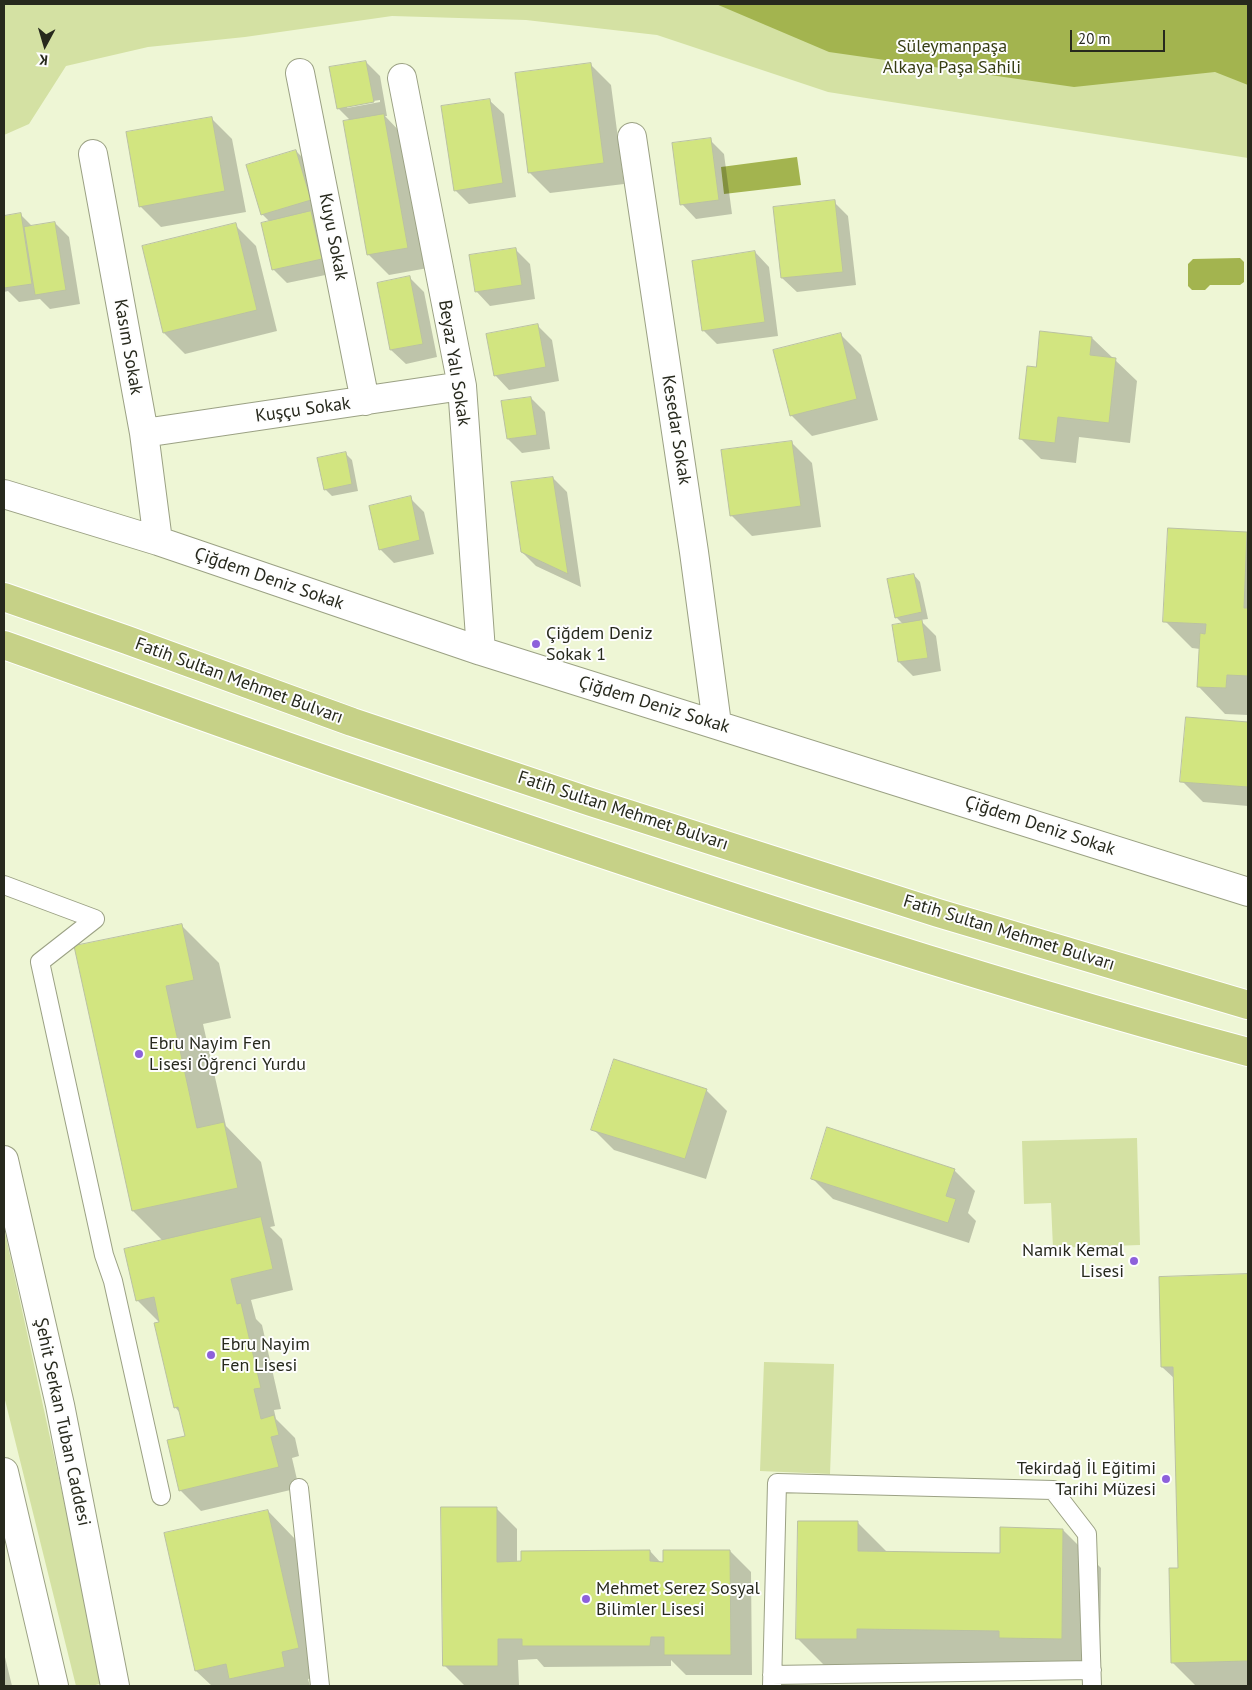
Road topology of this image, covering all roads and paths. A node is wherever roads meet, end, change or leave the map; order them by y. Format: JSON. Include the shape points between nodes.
{"nodes":[{"id":1,"x":300,"y":73,"type":"dead end"},
{"id":2,"x":402,"y":78,"type":"dead end"},
{"id":3,"x":632,"y":137,"type":"dead end"},
{"id":4,"x":93,"y":154,"type":"dead end"},
{"id":5,"x":462,"y":386,"type":"junction"},
{"id":6,"x":365,"y":401,"type":"junction"},
{"id":7,"x":144,"y":434,"type":"junction"},
{"id":8,"x":4,"y":494,"type":"edge"},
{"id":9,"x":158,"y":541,"type":"junction"},
{"id":10,"x":4,"y":597,"type":"edge"},
{"id":11,"x":4,"y":645,"type":"edge"},
{"id":12,"x":481,"y":650,"type":"junction"},
{"id":13,"x":717,"y":724,"type":"junction"},
{"id":14,"x":4,"y":885,"type":"edge"},
{"id":15,"x":1248,"y":892,"type":"edge"},
{"id":16,"x":1248,"y":1005,"type":"edge"},
{"id":17,"x":1248,"y":1052,"type":"edge"},
{"id":18,"x":4,"y":1160,"type":"edge"},
{"id":19,"x":4,"y":1472,"type":"edge"},
{"id":20,"x":299,"y":1488,"type":"dead end"},
{"id":21,"x":161,"y":1496,"type":"dead end"},
{"id":22,"x":1092,"y":1678,"type":"edge"},
{"id":23,"x":772,"y":1681,"type":"edge"},
{"id":24,"x":54,"y":1686,"type":"edge"},
{"id":25,"x":115,"y":1686,"type":"edge"},
{"id":26,"x":320,"y":1686,"type":"edge"}],
"edges":[{"from":1,"to":6,"type":"street","name":"Kuyu Sokak"},
{"from":2,"to":5,"type":"street","name":"Beyaz Yalı Sokak"},
{"from":3,"to":13,"type":"street","name":"Kesedar Sokak"},
{"from":4,"to":7,"type":"street","name":"Kasım Sokak"},
{"from":5,"to":6,"type":"street","name":"Kuşçu Sokak"},
{"from":5,"to":12,"type":"street","name":"Beyaz Yalı Sokak"},
{"from":6,"to":7,"type":"street","name":"Kuşçu Sokak"},
{"from":7,"to":9,"type":"street","name":"Kasım Sokak"},
{"from":8,"to":9,"type":"street","name":"Çiğdem Deniz Sokak"},
{"from":9,"to":12,"type":"street","name":"Çiğdem Deniz Sokak"},
{"from":10,"to":16,"type":"main road","name":"Fatih Sultan Mehmet Bulvarı","via":[[352,722],[591,802],[938,913]]},
{"from":11,"to":17,"type":"main road","via":[[374,777],[835,930]]},
{"from":12,"to":13,"type":"street","name":"Çiğdem Deniz Sokak"},
{"from":13,"to":15,"type":"street","name":"Çiğdem Deniz Sokak"},
{"from":14,"to":21,"type":"lane","via":[[95,919],[40,962]]},
{"from":18,"to":25,"type":"street","name":"Şehit Serkan Tuban Caddesi","via":[[60,1405]]},
{"from":19,"to":24,"type":"street"},
{"from":20,"to":26,"type":"lane"},
{"from":22,"to":23,"type":"lane"},
{"from":22,"to":23,"type":"lane","via":[[1087,1534],[1053,1490],[777,1483]]}]}
